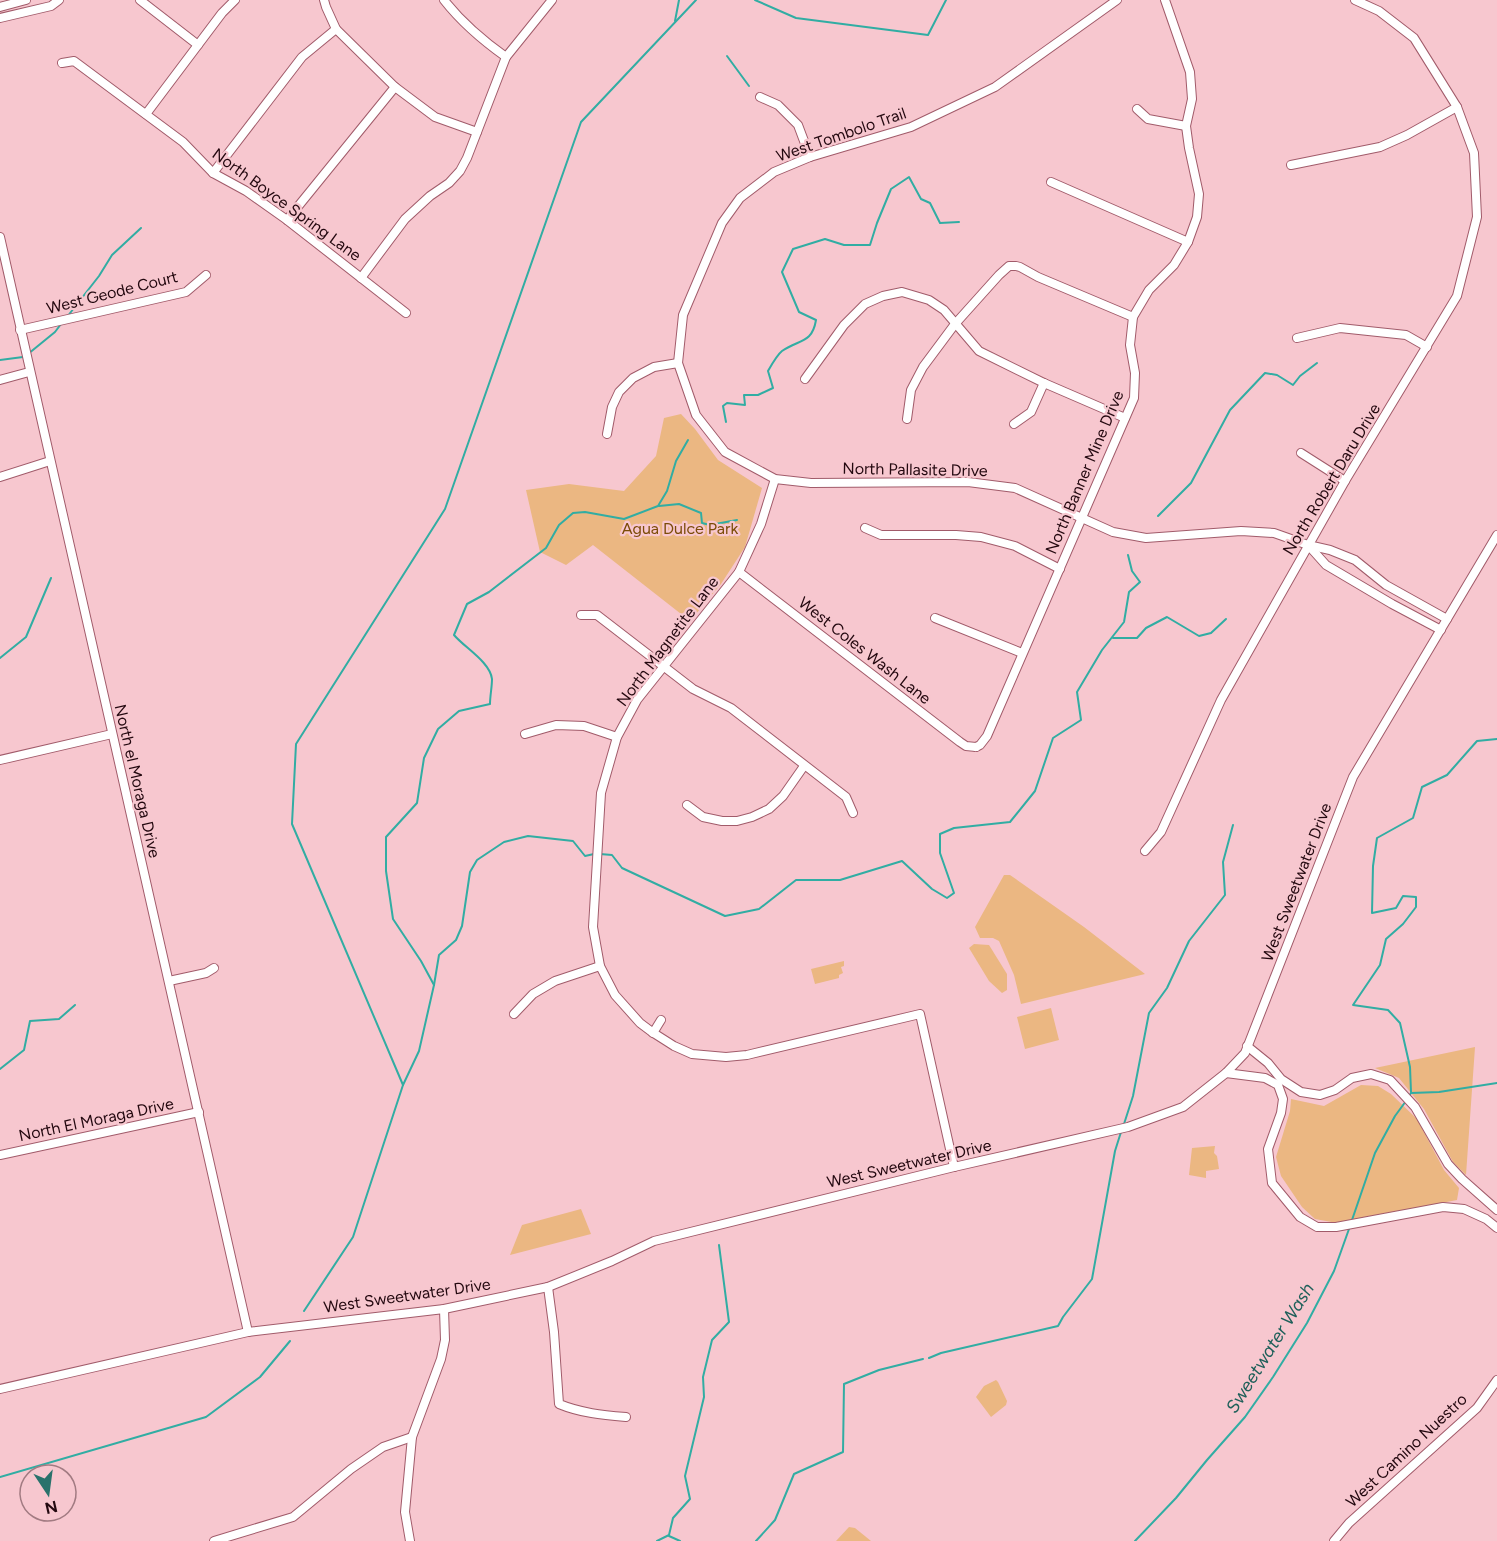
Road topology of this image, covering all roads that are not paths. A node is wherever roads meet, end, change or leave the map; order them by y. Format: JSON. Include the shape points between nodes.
{"nodes":[{"id":1,"x":27,"y":0,"type":"edge"},
{"id":2,"x":59,"y":0,"type":"edge"},
{"id":3,"x":140,"y":0,"type":"edge"},
{"id":4,"x":235,"y":0,"type":"edge"},
{"id":5,"x":324,"y":0,"type":"edge"},
{"id":6,"x":444,"y":0,"type":"edge"},
{"id":7,"x":552,"y":0,"type":"edge"},
{"id":8,"x":1117,"y":0,"type":"edge"},
{"id":9,"x":1165,"y":0,"type":"edge"},
{"id":10,"x":1355,"y":0,"type":"edge"},
{"id":11,"x":0,"y":7,"type":"edge"},
{"id":12,"x":30,"y":11,"type":"junction"},
{"id":13,"x":0,"y":18,"type":"edge"},
{"id":14,"x":336,"y":29,"type":"junction"},
{"id":15,"x":198,"y":45,"type":"junction"},
{"id":16,"x":506,"y":57,"type":"junction"},
{"id":17,"x":62,"y":63,"type":"dead end"},
{"id":18,"x":395,"y":87,"type":"junction"},
{"id":19,"x":760,"y":97,"type":"dead end"},
{"id":20,"x":1457,"y":107,"type":"junction"},
{"id":21,"x":1137,"y":109,"type":"dead end"},
{"id":22,"x":146,"y":114,"type":"junction"},
{"id":23,"x":1186,"y":126,"type":"junction"},
{"id":24,"x":477,"y":132,"type":"junction"},
{"id":25,"x":810,"y":157,"type":"junction"},
{"id":26,"x":1291,"y":165,"type":"dead end"},
{"id":27,"x":213,"y":173,"type":"junction"},
{"id":28,"x":1051,"y":182,"type":"dead end"},
{"id":29,"x":287,"y":220,"type":"junction"},
{"id":30,"x":0,"y":237,"type":"edge"},
{"id":31,"x":1188,"y":242,"type":"junction"},
{"id":32,"x":206,"y":275,"type":"dead end"},
{"id":33,"x":361,"y":278,"type":"junction"},
{"id":34,"x":406,"y":313,"type":"dead end"},
{"id":35,"x":1133,"y":317,"type":"junction"},
{"id":36,"x":955,"y":324,"type":"junction"},
{"id":37,"x":20,"y":330,"type":"junction"},
{"id":38,"x":1297,"y":338,"type":"dead end"},
{"id":39,"x":1427,"y":347,"type":"junction"},
{"id":40,"x":678,"y":363,"type":"junction"},
{"id":41,"x":29,"y":372,"type":"junction"},
{"id":42,"x":0,"y":380,"type":"edge"},
{"id":43,"x":805,"y":380,"type":"dead end"},
{"id":44,"x":1044,"y":382,"type":"junction"},
{"id":45,"x":1125,"y":418,"type":"junction"},
{"id":46,"x":907,"y":419,"type":"dead end"},
{"id":47,"x":1014,"y":424,"type":"dead end"},
{"id":48,"x":607,"y":434,"type":"dead end"},
{"id":49,"x":1301,"y":453,"type":"dead end"},
{"id":50,"x":50,"y":461,"type":"junction"},
{"id":51,"x":0,"y":477,"type":"edge"},
{"id":52,"x":774,"y":479,"type":"junction"},
{"id":53,"x":1346,"y":481,"type":"junction"},
{"id":54,"x":1083,"y":519,"type":"junction"},
{"id":55,"x":865,"y":528,"type":"dead end"},
{"id":56,"x":1497,"y":536,"type":"edge"},
{"id":57,"x":1308,"y":545,"type":"junction"},
{"id":58,"x":1060,"y":569,"type":"junction"},
{"id":59,"x":739,"y":572,"type":"junction"},
{"id":60,"x":581,"y":615,"type":"dead end"},
{"id":61,"x":936,"y":618,"type":"dead end"},
{"id":62,"x":1447,"y":619,"type":"junction"},
{"id":63,"x":1441,"y":630,"type":"junction"},
{"id":64,"x":1022,"y":653,"type":"junction"},
{"id":65,"x":664,"y":668,"type":"junction"},
{"id":66,"x":112,"y":734,"type":"junction"},
{"id":67,"x":525,"y":734,"type":"dead end"},
{"id":68,"x":617,"y":737,"type":"junction"},
{"id":69,"x":977,"y":750,"type":"joint"},
{"id":70,"x":0,"y":760,"type":"edge"},
{"id":71,"x":804,"y":765,"type":"junction"},
{"id":72,"x":687,"y":805,"type":"dead end"},
{"id":73,"x":853,"y":813,"type":"dead end"},
{"id":74,"x":1145,"y":851,"type":"dead end"},
{"id":75,"x":600,"y":966,"type":"junction"},
{"id":76,"x":214,"y":968,"type":"dead end"},
{"id":77,"x":169,"y":981,"type":"junction"},
{"id":78,"x":514,"y":1014,"type":"dead end"},
{"id":79,"x":661,"y":1020,"type":"dead end"},
{"id":80,"x":653,"y":1033,"type":"junction"},
{"id":81,"x":1247,"y":1046,"type":"junction"},
{"id":82,"x":1226,"y":1073,"type":"junction"},
{"id":83,"x":199,"y":1112,"type":"junction"},
{"id":84,"x":0,"y":1155,"type":"edge"},
{"id":85,"x":954,"y":1167,"type":"junction"},
{"id":86,"x":1497,"y":1210,"type":"edge"},
{"id":87,"x":1497,"y":1228,"type":"edge"},
{"id":88,"x":548,"y":1287,"type":"junction"},
{"id":89,"x":444,"y":1309,"type":"junction"},
{"id":90,"x":248,"y":1332,"type":"junction"},
{"id":91,"x":1497,"y":1380,"type":"edge"},
{"id":92,"x":0,"y":1389,"type":"edge"},
{"id":93,"x":626,"y":1418,"type":"dead end"},
{"id":94,"x":412,"y":1437,"type":"junction"},
{"id":95,"x":214,"y":1541,"type":"edge"},
{"id":96,"x":411,"y":1541,"type":"edge"},
{"id":97,"x":1334,"y":1541,"type":"edge"}],
"edges":[{"from":1,"to":11,"type":"street"},
{"from":1,"to":12,"type":"street"},
{"from":2,"to":12,"type":"street"},
{"from":3,"to":15,"type":"street"},
{"from":4,"to":15,"type":"street"},
{"from":5,"to":14,"type":"street"},
{"from":6,"to":16,"type":"street","via":[[475,34]]},
{"from":7,"to":16,"type":"street"},
{"from":8,"to":25,"type":"street","name":"West Tombolo Trail","via":[[995,87],[911,127]]},
{"from":9,"to":23,"type":"street","name":"North Banner Mine Drive","via":[[1190,72],[1192,99]]},
{"from":10,"to":20,"type":"street","via":[[1414,38]]},
{"from":12,"to":13,"type":"street"},
{"from":14,"to":18,"type":"street"},
{"from":14,"to":27,"type":"street","via":[[302,57]]},
{"from":15,"to":22,"type":"street"},
{"from":16,"to":24,"type":"street"},
{"from":17,"to":22,"type":"street","name":"North Boyce Spring Lane","via":[[74,61]]},
{"from":18,"to":24,"type":"street","via":[[435,117]]},
{"from":18,"to":29,"type":"street"},
{"from":19,"to":25,"type":"street","via":[[778,105],[798,124]]},
{"from":20,"to":26,"type":"street","via":[[1380,147]]},
{"from":20,"to":39,"type":"street","name":"North Robert Daru Drive","via":[[1474,153],[1477,217],[1457,296]]},
{"from":21,"to":23,"type":"street","via":[[1148,119]]},
{"from":22,"to":27,"type":"street","name":"North Boyce Spring Lane","via":[[183,142]]},
{"from":23,"to":31,"type":"street","name":"North Banner Mine Drive","via":[[1199,194],[1197,217]]},
{"from":24,"to":33,"type":"street","via":[[459,171],[405,219]]},
{"from":25,"to":40,"type":"street","name":"West Tombolo Trail","via":[[774,172],[740,198],[722,223],[683,315]]},
{"from":27,"to":29,"type":"street","name":"North Boyce Spring Lane"},
{"from":28,"to":31,"type":"street"},
{"from":29,"to":33,"type":"street","name":"North Boyce Spring Lane"},
{"from":30,"to":37,"type":"street","name":"North el Moraga Drive"},
{"from":31,"to":35,"type":"street","name":"North Banner Mine Drive","via":[[1174,265],[1149,290]]},
{"from":32,"to":37,"type":"street","name":"West Geode Court","via":[[186,292]]},
{"from":33,"to":34,"type":"street","name":"North Boyce Spring Lane"},
{"from":35,"to":36,"type":"street","via":[[1009,266]]},
{"from":35,"to":45,"type":"street","name":"North Banner Mine Drive","via":[[1130,345],[1134,398]]},
{"from":36,"to":43,"type":"street","via":[[944,309],[929,300],[902,292],[883,296],[865,304],[844,325]]},
{"from":36,"to":44,"type":"street","via":[[979,351]]},
{"from":36,"to":46,"type":"street","via":[[911,390]]},
{"from":37,"to":41,"type":"street","name":"North el Moraga Drive"},
{"from":38,"to":39,"type":"street","via":[[1340,328],[1406,335]]},
{"from":39,"to":53,"type":"street","name":"North Robert Daru Drive"},
{"from":40,"to":48,"type":"street","via":[[654,367],[633,378],[619,392],[612,407]]},
{"from":40,"to":52,"type":"street","name":"West Tombolo Trail","via":[[696,415],[725,452]]},
{"from":41,"to":42,"type":"street"},
{"from":41,"to":50,"type":"street","name":"North el Moraga Drive"},
{"from":44,"to":45,"type":"street"},
{"from":44,"to":47,"type":"street","via":[[1031,412]]},
{"from":45,"to":54,"type":"street","name":"North Banner Mine Drive"},
{"from":49,"to":53,"type":"street"},
{"from":50,"to":51,"type":"street"},
{"from":50,"to":66,"type":"street","name":"North el Moraga Drive"},
{"from":52,"to":54,"type":"street","name":"North Pallasite Drive","via":[[811,483],[977,483],[1015,488]]},
{"from":52,"to":59,"type":"street","name":"North Magnetite Lane","via":[[761,524]]},
{"from":53,"to":57,"type":"street","name":"North Robert Daru Drive"},
{"from":54,"to":57,"type":"street","name":"North Pallasite Drive","via":[[1113,532],[1146,538],[1241,531],[1274,533]]},
{"from":54,"to":58,"type":"street","name":"North Banner Mine Drive"},
{"from":55,"to":58,"type":"street","via":[[881,534],[981,537],[1015,546]]},
{"from":56,"to":62,"type":"street","name":"West Sweetwater Drive"},
{"from":57,"to":62,"type":"street","name":"North Pallasite Drive","via":[[1355,560],[1386,585]]},
{"from":57,"to":63,"type":"street","via":[[1326,565]]},
{"from":57,"to":74,"type":"street","name":"North Robert Daru Drive","via":[[1221,700],[1161,832]]},
{"from":58,"to":64,"type":"street","name":"North Banner Mine Drive"},
{"from":59,"to":65,"type":"street","name":"North Magnetite Lane"},
{"from":59,"to":69,"type":"street","name":"West Coles Wash Lane","via":[[960,742]]},
{"from":60,"to":65,"type":"street","via":[[597,615]]},
{"from":61,"to":64,"type":"street"},
{"from":62,"to":63,"type":"street","name":"West Sweetwater Drive"},
{"from":63,"to":81,"type":"street","name":"West Sweetwater Drive","via":[[1353,777]]},
{"from":64,"to":69,"type":"street","name":"North Banner Mine Drive","via":[[987,736]]},
{"from":65,"to":68,"type":"street","name":"North Magnetite Lane","via":[[637,700]]},
{"from":65,"to":71,"type":"street","via":[[693,690],[731,708]]},
{"from":66,"to":70,"type":"street"},
{"from":66,"to":77,"type":"street","name":"North el Moraga Drive"},
{"from":67,"to":68,"type":"street","via":[[556,725],[584,726]]},
{"from":68,"to":75,"type":"street","name":"North Magnetite Lane","via":[[601,793],[593,927]]},
{"from":71,"to":72,"type":"street","via":[[783,796],[752,817],[722,821],[703,817]]},
{"from":71,"to":73,"type":"street","via":[[846,797]]},
{"from":75,"to":78,"type":"street","via":[[555,981],[533,994]]},
{"from":75,"to":80,"type":"street","name":"North Magnetite Lane","via":[[615,995]]},
{"from":76,"to":77,"type":"street"},
{"from":77,"to":83,"type":"street","name":"North el Moraga Drive"},
{"from":79,"to":80,"type":"street"},
{"from":80,"to":85,"type":"street","name":"North Magnetite Lane","via":[[692,1054],[726,1057],[920,1014]]},
{"from":81,"to":82,"type":"street","name":"West Sweetwater Drive"},
{"from":81,"to":86,"type":"street","via":[[1300,1092],[1320,1095],[1352,1077],[1371,1074],[1390,1080],[1415,1107],[1448,1164]]},
{"from":82,"to":85,"type":"street","name":"West Sweetwater Drive","via":[[1183,1107],[1128,1127]]},
{"from":82,"to":87,"type":"street","via":[[1265,1078],[1278,1085],[1283,1099],[1281,1113],[1268,1149],[1272,1183],[1300,1217],[1317,1227],[1443,1207],[1464,1209]]},
{"from":83,"to":84,"type":"street","name":"North El Moraga Drive"},
{"from":83,"to":90,"type":"street","name":"North el Moraga Drive"},
{"from":85,"to":88,"type":"street","name":"West Sweetwater Drive","via":[[654,1241]]},
{"from":88,"to":89,"type":"street","name":"West Sweetwater Drive"},
{"from":88,"to":93,"type":"street","via":[[559,1404]]},
{"from":89,"to":90,"type":"street","name":"West Sweetwater Drive"},
{"from":89,"to":94,"type":"street","via":[[446,1340]]},
{"from":90,"to":92,"type":"street","name":"West Sweetwater Drive"},
{"from":91,"to":97,"type":"street","name":"West Camino Nuestro","via":[[1477,1408]]},
{"from":94,"to":95,"type":"street","via":[[383,1447],[293,1517]]},
{"from":94,"to":96,"type":"street","via":[[405,1512]]}]}
